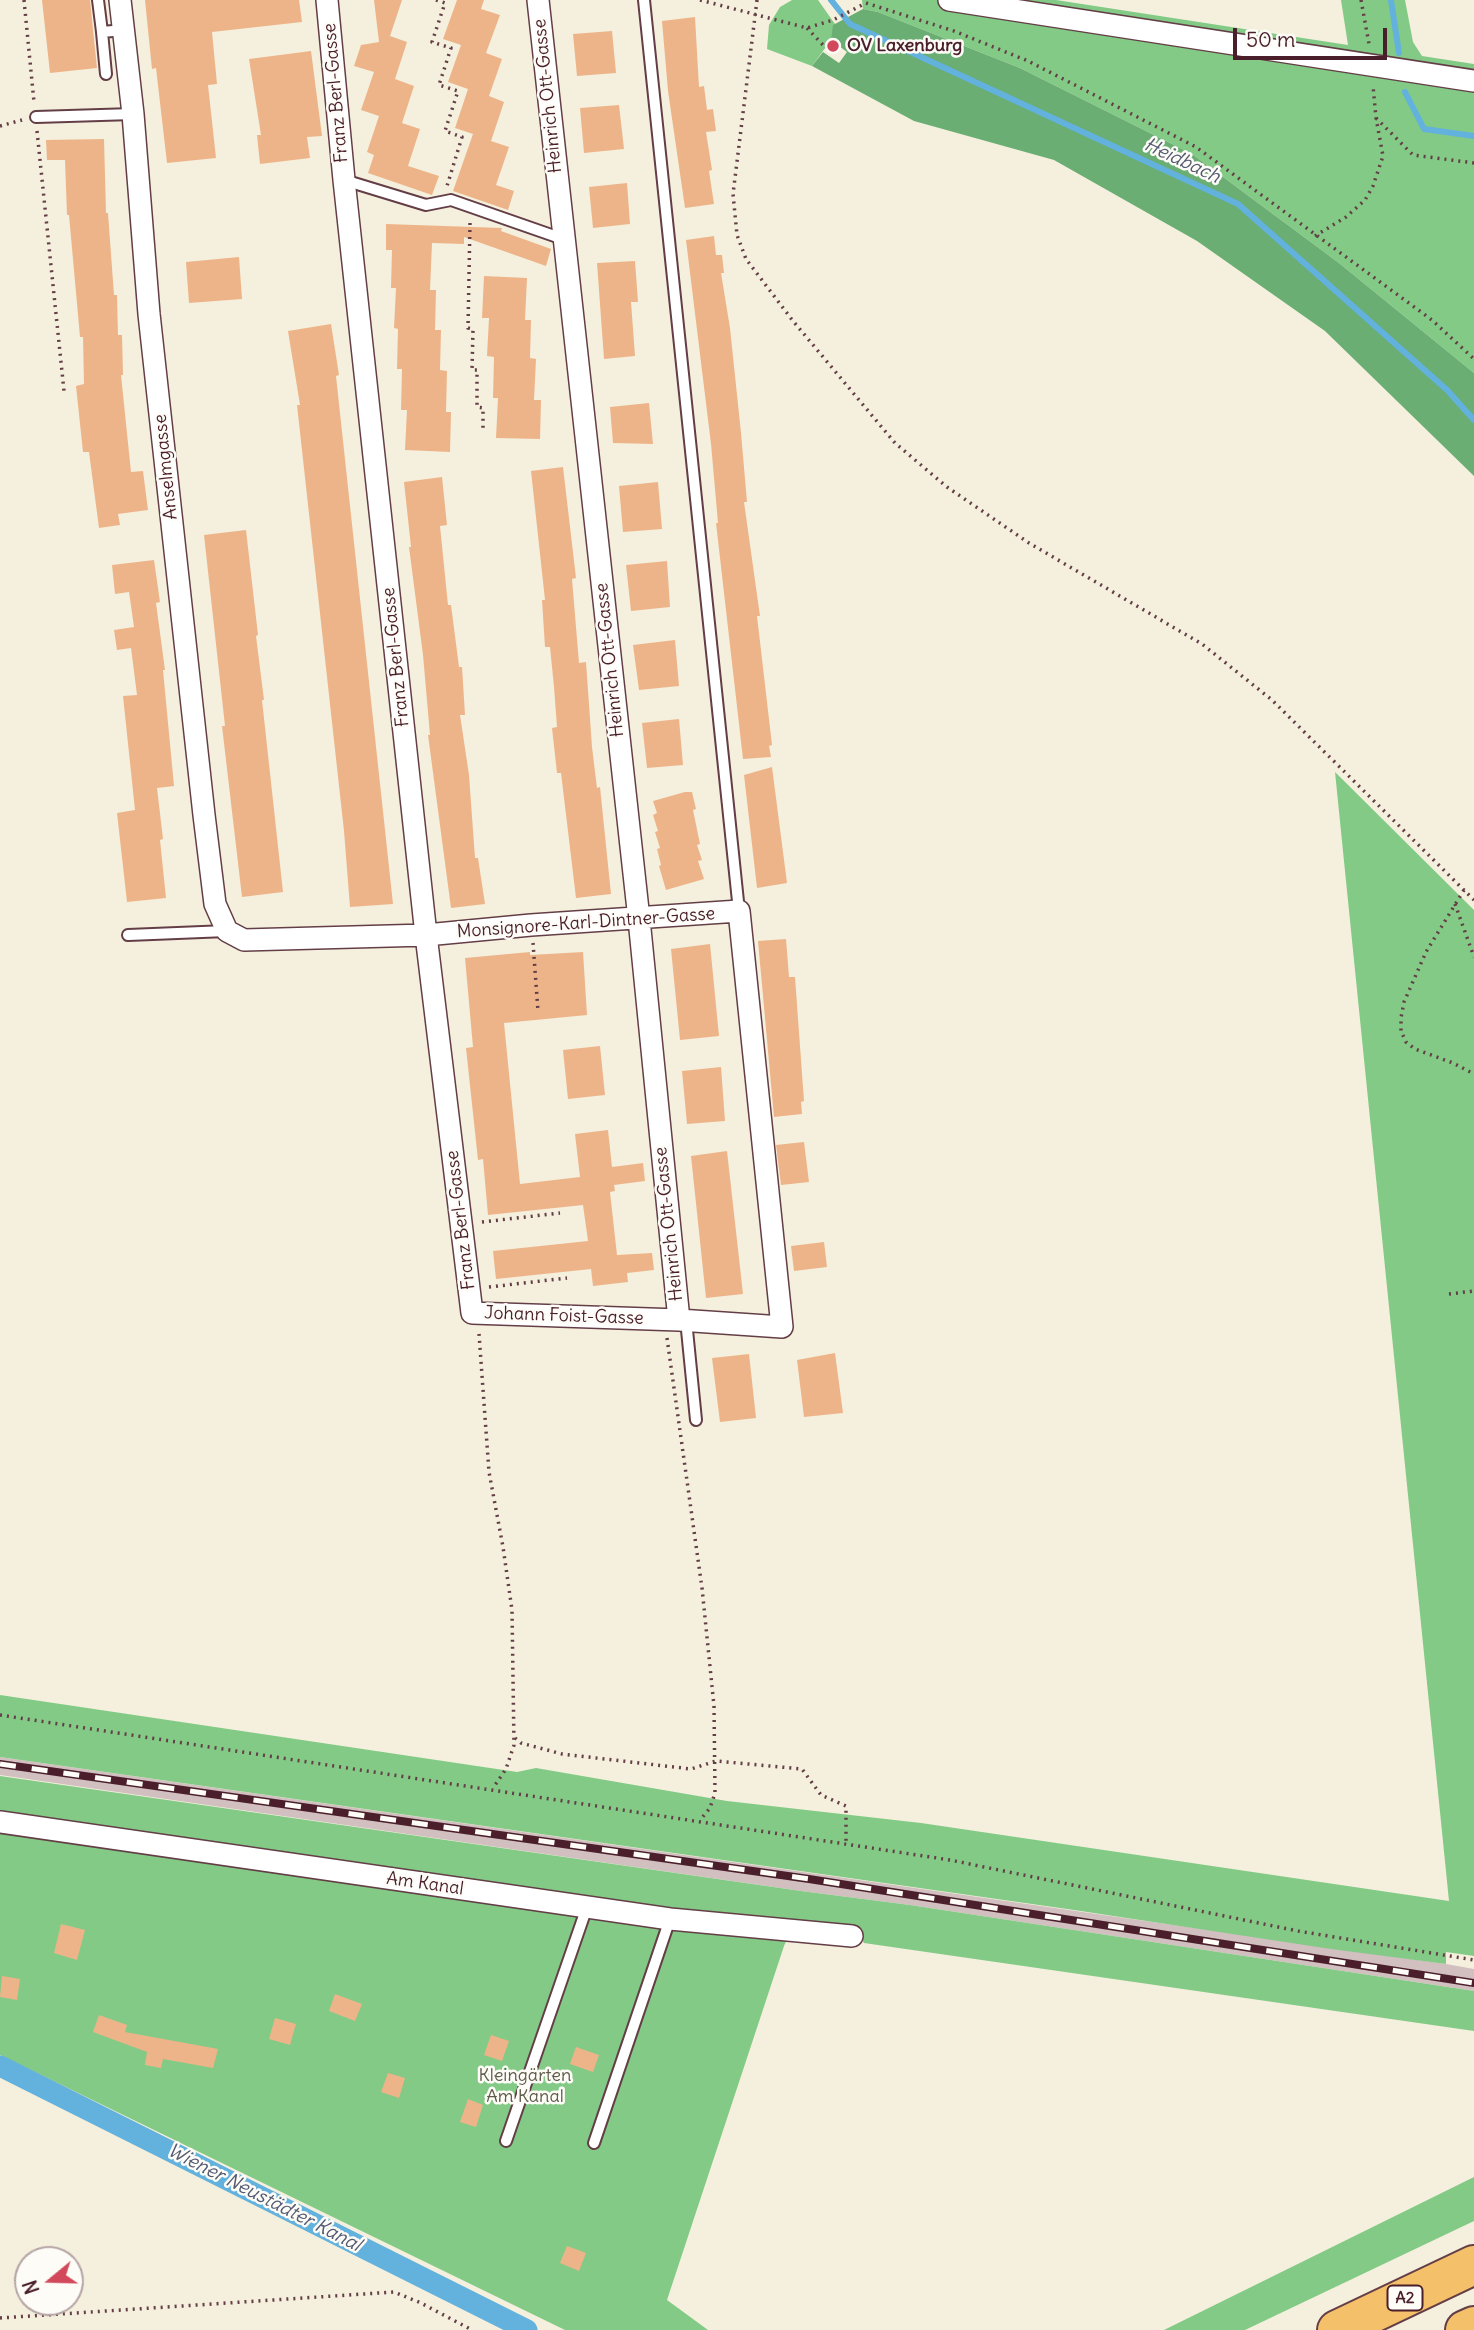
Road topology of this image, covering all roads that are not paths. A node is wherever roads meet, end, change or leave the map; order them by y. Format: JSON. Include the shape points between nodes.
{"nodes":[{"id":1,"x":98,"y":0,"type":"edge"},
{"id":2,"x":120,"y":0,"type":"edge"},
{"id":3,"x":327,"y":0,"type":"edge"},
{"id":4,"x":538,"y":0,"type":"edge"},
{"id":5,"x":643,"y":0,"type":"edge"},
{"id":6,"x":948,"y":0,"type":"edge"},
{"id":7,"x":124,"y":30,"type":"junction"},
{"id":8,"x":102,"y":32,"type":"junction"},
{"id":9,"x":106,"y":74,"type":"dead end"},
{"id":10,"x":1474,"y":81,"type":"edge"},
{"id":11,"x":133,"y":114,"type":"junction"},
{"id":12,"x":36,"y":117,"type":"road end"},
{"id":13,"x":344,"y":180,"type":"junction"},
{"id":14,"x":563,"y":239,"type":"junction"},
{"id":15,"x":739,"y":911,"type":"junction"},
{"id":16,"x":639,"y":919,"type":"junction"},
{"id":17,"x":227,"y":931,"type":"junction"},
{"id":18,"x":128,"y":935,"type":"dead end"},
{"id":19,"x":426,"y":936,"type":"junction"},
{"id":20,"x":472,"y":1313,"type":"joint"},
{"id":21,"x":676,"y":1320,"type":"junction"},
{"id":22,"x":782,"y":1327,"type":"joint"},
{"id":23,"x":696,"y":1420,"type":"dead end"},
{"id":24,"x":0,"y":1822,"type":"edge"},
{"id":25,"x":587,"y":1907,"type":"junction"},
{"id":26,"x":670,"y":1919,"type":"junction"},
{"id":27,"x":852,"y":1936,"type":"dead end"},
{"id":28,"x":506,"y":2141,"type":"dead end"},
{"id":29,"x":594,"y":2143,"type":"dead end"},
{"id":30,"x":1474,"y":2265,"type":"edge"},
{"id":31,"x":1474,"y":2326,"type":"edge"},
{"id":32,"x":1337,"y":2330,"type":"edge"},
{"id":33,"x":1465,"y":2330,"type":"edge"}],
"edges":[{"from":1,"to":8,"type":"lane"},
{"from":2,"to":7,"type":"street","name":"Anselmgasse"},
{"from":3,"to":13,"type":"street","name":"Franz Berl-Gasse"},
{"from":4,"to":14,"type":"street","name":"Heinrich Ott-Gasse"},
{"from":5,"to":15,"type":"lane"},
{"from":6,"to":10,"type":"street"},
{"from":7,"to":8,"type":"lane"},
{"from":7,"to":11,"type":"street","name":"Anselmgasse"},
{"from":8,"to":9,"type":"lane"},
{"from":11,"to":12,"type":"lane"},
{"from":11,"to":17,"type":"street","name":"Anselmgasse","via":[[149,314],[204,815],[215,904]]},
{"from":13,"to":14,"type":"lane","via":[[426,205],[451,200]]},
{"from":13,"to":19,"type":"street","name":"Franz Berl-Gasse"},
{"from":14,"to":16,"type":"street","name":"Heinrich Ott-Gasse"},
{"from":15,"to":16,"type":"street","name":"Monsignore-Karl-Dintner-Gasse"},
{"from":15,"to":22,"type":"street","name":"Monsignore-Karl-Dintner-Gasse"},
{"from":16,"to":19,"type":"street","name":"Monsignore-Karl-Dintner-Gasse"},
{"from":16,"to":21,"type":"street","name":"Heinrich Ott-Gasse"},
{"from":17,"to":18,"type":"lane"},
{"from":17,"to":19,"type":"street","name":"Monsignore-Karl-Dintner-Gasse","via":[[244,940]]},
{"from":19,"to":20,"type":"street","name":"Franz Berl-Gasse"},
{"from":20,"to":21,"type":"street","name":"Johann Foist-Gasse"},
{"from":21,"to":22,"type":"street","name":"Johann Foist-Gasse"},
{"from":21,"to":23,"type":"lane"},
{"from":24,"to":25,"type":"street","name":"Am Kanal"},
{"from":25,"to":26,"type":"street","name":"Am Kanal"},
{"from":25,"to":28,"type":"lane"},
{"from":26,"to":27,"type":"street","name":"Am Kanal"},
{"from":26,"to":29,"type":"lane"},
{"from":30,"to":32,"type":"highway","number":"A2"},
{"from":31,"to":33,"type":"highway"}]}
